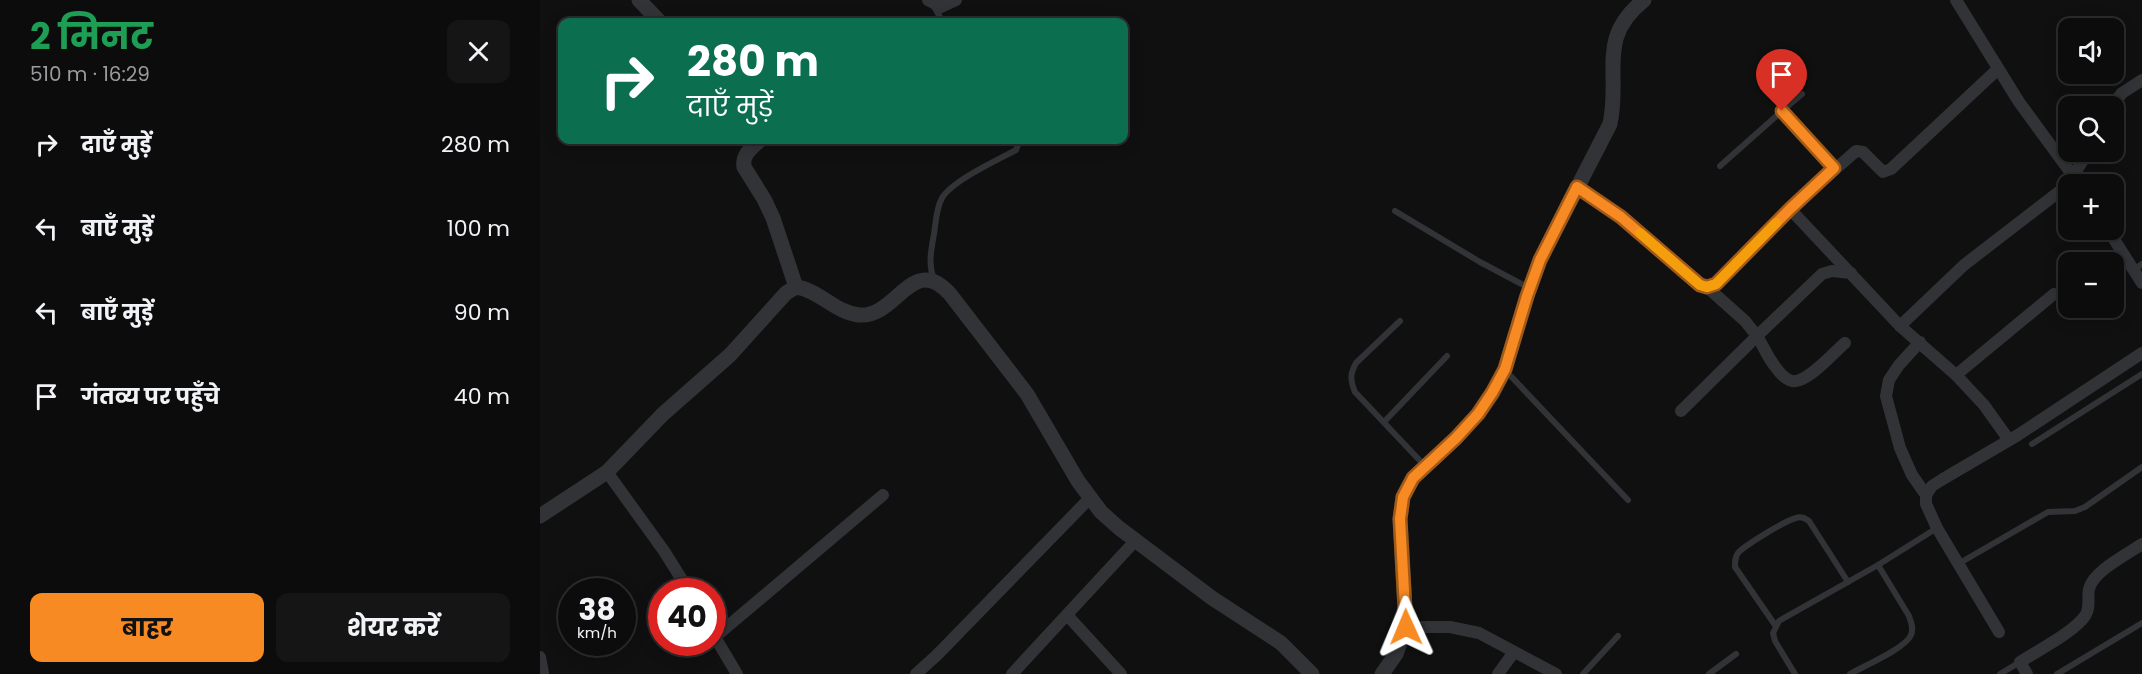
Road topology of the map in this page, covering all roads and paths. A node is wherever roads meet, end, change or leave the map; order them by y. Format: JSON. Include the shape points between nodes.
{"nodes":[{"id":1,"x":639,"y":0,"type":"edge"},
{"id":2,"x":956,"y":0,"type":"edge"},
{"id":3,"x":1644,"y":0,"type":"edge"},
{"id":4,"x":1956,"y":0,"type":"edge"},
{"id":5,"x":930,"y":2,"type":"edge"},
{"id":6,"x":656,"y":18,"type":"edge"},
{"id":7,"x":940,"y":18,"type":"edge"},
{"id":8,"x":1998,"y":69,"type":"junction"},
{"id":9,"x":2142,"y":80,"type":"edge"},
{"id":10,"x":1802,"y":94,"type":"dead end"},
{"id":11,"x":2120,"y":96,"type":"edge"},
{"id":12,"x":1782,"y":111,"type":"junction"},
{"id":13,"x":756,"y":144,"type":"edge"},
{"id":14,"x":1018,"y":144,"type":"edge"},
{"id":15,"x":1720,"y":166,"type":"dead end"},
{"id":16,"x":1834,"y":168,"type":"junction"},
{"id":17,"x":2071,"y":174,"type":"edge"},
{"id":18,"x":1577,"y":187,"type":"junction"},
{"id":19,"x":2058,"y":193,"type":"edge"},
{"id":20,"x":1790,"y":209,"type":"junction"},
{"id":21,"x":1395,"y":211,"type":"dead end"},
{"id":22,"x":2116,"y":240,"type":"edge"},
{"id":23,"x":2138,"y":267,"type":"edge"},
{"id":24,"x":1851,"y":273,"type":"junction"},
{"id":25,"x":935,"y":280,"type":"junction"},
{"id":26,"x":2142,"y":283,"type":"edge"},
{"id":27,"x":796,"y":287,"type":"junction"},
{"id":28,"x":1707,"y":287,"type":"junction"},
{"id":29,"x":1530,"y":288,"type":"junction"},
{"id":30,"x":2054,"y":294,"type":"dead end"},
{"id":31,"x":1400,"y":321,"type":"dead end"},
{"id":32,"x":1900,"y":326,"type":"junction"},
{"id":33,"x":1757,"y":336,"type":"junction"},
{"id":34,"x":1920,"y":342,"type":"junction"},
{"id":35,"x":1845,"y":343,"type":"dead end"},
{"id":36,"x":2142,"y":353,"type":"edge"},
{"id":37,"x":1447,"y":356,"type":"dead end"},
{"id":38,"x":1505,"y":369,"type":"junction"},
{"id":39,"x":2142,"y":374,"type":"edge"},
{"id":40,"x":1956,"y":375,"type":"junction"},
{"id":41,"x":1681,"y":411,"type":"dead end"},
{"id":42,"x":1384,"y":422,"type":"junction"},
{"id":43,"x":2009,"y":440,"type":"junction"},
{"id":44,"x":2032,"y":444,"type":"dead end"},
{"id":45,"x":1425,"y":467,"type":"junction"},
{"id":46,"x":2142,"y":467,"type":"edge"},
{"id":47,"x":607,"y":472,"type":"junction"},
{"id":48,"x":884,"y":495,"type":"dead end"},
{"id":49,"x":1926,"y":495,"type":"junction"},
{"id":50,"x":1090,"y":498,"type":"junction"},
{"id":51,"x":1628,"y":500,"type":"dead end"},
{"id":52,"x":540,"y":516,"type":"edge"},
{"id":53,"x":1937,"y":528,"type":"junction"},
{"id":54,"x":1136,"y":540,"type":"junction"},
{"id":55,"x":2142,"y":544,"type":"edge"},
{"id":56,"x":1958,"y":564,"type":"junction"},
{"id":57,"x":1878,"y":565,"type":"junction"},
{"id":58,"x":681,"y":578,"type":"edge"},
{"id":59,"x":1848,"y":582,"type":"junction"},
{"id":60,"x":1067,"y":615,"type":"junction"},
{"id":61,"x":2142,"y":623,"type":"edge"},
{"id":62,"x":726,"y":624,"type":"edge"},
{"id":63,"x":1775,"y":625,"type":"junction"},
{"id":64,"x":1406,"y":627,"type":"junction"},
{"id":65,"x":1999,"y":632,"type":"dead end"},
{"id":66,"x":1618,"y":636,"type":"dead end"},
{"id":67,"x":1514,"y":652,"type":"junction"},
{"id":68,"x":1736,"y":654,"type":"dead end"},
{"id":69,"x":726,"y":656,"type":"edge"},
{"id":70,"x":540,"y":657,"type":"edge"},
{"id":71,"x":2020,"y":662,"type":"junction"},
{"id":72,"x":543,"y":673,"type":"edge"},
{"id":73,"x":736,"y":674,"type":"edge"},
{"id":74,"x":916,"y":674,"type":"edge"},
{"id":75,"x":1012,"y":674,"type":"edge"},
{"id":76,"x":1122,"y":674,"type":"edge"},
{"id":77,"x":1312,"y":674,"type":"edge"},
{"id":78,"x":1382,"y":674,"type":"edge"},
{"id":79,"x":1498,"y":674,"type":"edge"},
{"id":80,"x":1556,"y":674,"type":"edge"},
{"id":81,"x":1583,"y":674,"type":"edge"},
{"id":82,"x":1709,"y":674,"type":"edge"},
{"id":83,"x":1795,"y":674,"type":"edge"},
{"id":84,"x":1850,"y":674,"type":"edge"},
{"id":85,"x":2000,"y":674,"type":"edge"},
{"id":86,"x":2027,"y":674,"type":"edge"},
{"id":87,"x":2057,"y":674,"type":"edge"}],
"edges":[{"from":1,"to":6,"type":"street"},
{"from":2,"to":5,"type":"street","via":[[941,7]]},
{"from":3,"to":18,"type":"street","via":[[1633,9],[1616,36],[1615,104],[1610,124]]},
{"from":4,"to":8,"type":"street"},
{"from":5,"to":7,"type":"lane"},
{"from":8,"to":16,"type":"street","via":[[1891,170],[1879,169],[1859,151],[1852,152]]},
{"from":8,"to":17,"type":"street"},
{"from":9,"to":11,"type":"street"},
{"from":10,"to":12,"type":"lane"},
{"from":12,"to":15,"type":"lane"},
{"from":12,"to":16,"type":"lane"},
{"from":13,"to":27,"type":"street","via":[[748,151],[744,167],[773,218]]},
{"from":14,"to":25,"type":"lane","via":[[1016,150],[948,190],[941,200],[930,254]]},
{"from":16,"to":20,"type":"street"},
{"from":18,"to":28,"type":"street","via":[[1621,217]]},
{"from":18,"to":29,"type":"street"},
{"from":19,"to":32,"type":"street","via":[[1964,265]]},
{"from":20,"to":24,"type":"street"},
{"from":20,"to":28,"type":"street","via":[[1716,284]]},
{"from":21,"to":29,"type":"lane"},
{"from":22,"to":23,"type":"street"},
{"from":23,"to":26,"type":"street"},
{"from":24,"to":32,"type":"street"},
{"from":24,"to":33,"type":"street","via":[[1822,274]]},
{"from":25,"to":27,"type":"street","via":[[915,282],[882,308],[864,315],[847,312]]},
{"from":25,"to":50,"type":"street","via":[[1027,394]]},
{"from":27,"to":47,"type":"street"},
{"from":28,"to":33,"type":"street"},
{"from":29,"to":38,"type":"street"},
{"from":30,"to":40,"type":"street"},
{"from":31,"to":42,"type":"lane","via":[[1351,372],[1355,392]]},
{"from":32,"to":34,"type":"street"},
{"from":33,"to":35,"type":"street","via":[[1783,376],[1797,381],[1807,378]]},
{"from":33,"to":41,"type":"street"},
{"from":34,"to":40,"type":"street"},
{"from":34,"to":49,"type":"street","via":[[1889,380],[1886,396],[1900,448]]},
{"from":36,"to":43,"type":"street"},
{"from":37,"to":42,"type":"lane"},
{"from":38,"to":45,"type":"street","via":[[1478,414]]},
{"from":38,"to":51,"type":"lane"},
{"from":39,"to":44,"type":"lane"},
{"from":40,"to":43,"type":"street"},
{"from":42,"to":45,"type":"lane"},
{"from":43,"to":49,"type":"street","via":[[1943,478]]},
{"from":45,"to":64,"type":"street","via":[[1413,478],[1403,497],[1400,519]]},
{"from":46,"to":56,"type":"lane","via":[[2085,507],[2048,512]]},
{"from":47,"to":52,"type":"street"},
{"from":47,"to":58,"type":"street"},
{"from":48,"to":62,"type":"street"},
{"from":49,"to":53,"type":"street"},
{"from":50,"to":54,"type":"street"},
{"from":50,"to":74,"type":"street"},
{"from":53,"to":56,"type":"street"},
{"from":53,"to":57,"type":"lane"},
{"from":54,"to":60,"type":"street"},
{"from":54,"to":77,"type":"street","via":[[1232,612],[1281,643]]},
{"from":55,"to":71,"type":"street","via":[[2097,575],[2089,588],[2087,614],[2078,625]]},
{"from":56,"to":65,"type":"street"},
{"from":57,"to":59,"type":"lane"},
{"from":57,"to":84,"type":"lane","via":[[1909,616],[1912,634],[1905,643]]},
{"from":59,"to":63,"type":"lane"},
{"from":59,"to":63,"type":"lane","via":[[1804,517],[1794,518],[1748,545],[1735,558],[1736,567]]},
{"from":60,"to":75,"type":"street"},
{"from":60,"to":76,"type":"street"},
{"from":61,"to":87,"type":"lane"},
{"from":63,"to":83,"type":"lane","via":[[1775,641]]},
{"from":64,"to":67,"type":"street","via":[[1450,627],[1479,633]]},
{"from":64,"to":78,"type":"street","via":[[1396,654]]},
{"from":66,"to":81,"type":"lane"},
{"from":67,"to":79,"type":"street"},
{"from":67,"to":80,"type":"street"},
{"from":68,"to":82,"type":"lane"},
{"from":69,"to":73,"type":"street"},
{"from":70,"to":72,"type":"street"},
{"from":71,"to":85,"type":"lane"},
{"from":71,"to":86,"type":"street"}]}
